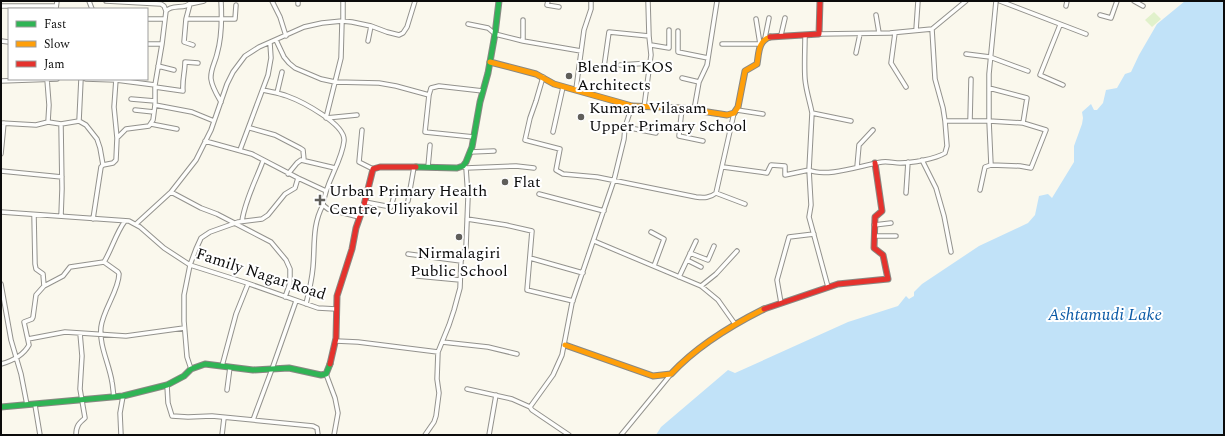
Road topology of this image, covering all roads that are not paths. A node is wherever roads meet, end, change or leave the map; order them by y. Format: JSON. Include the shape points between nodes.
{"nodes":[{"id":1,"x":57,"y":1,"type":"edge"},
{"id":2,"x":106,"y":1,"type":"edge"},
{"id":3,"x":204,"y":1,"type":"edge"},
{"id":4,"x":221,"y":1,"type":"edge"},
{"id":5,"x":272,"y":1,"type":"edge"},
{"id":6,"x":343,"y":1,"type":"edge"},
{"id":7,"x":415,"y":1,"type":"edge"},
{"id":8,"x":499,"y":1,"type":"edge"},
{"id":9,"x":548,"y":1,"type":"edge"},
{"id":10,"x":591,"y":1,"type":"edge"},
{"id":11,"x":648,"y":1,"type":"edge"},
{"id":12,"x":717,"y":1,"type":"edge"},
{"id":13,"x":820,"y":1,"type":"edge"},
{"id":14,"x":918,"y":1,"type":"edge"},
{"id":15,"x":966,"y":1,"type":"edge"},
{"id":16,"x":996,"y":1,"type":"edge"},
{"id":17,"x":1000,"y":1,"type":"edge"},
{"id":18,"x":1117,"y":1,"type":"edge"},
{"id":19,"x":1134,"y":1,"type":"edge"},
{"id":20,"x":123,"y":2,"type":"edge"},
{"id":21,"x":155,"y":2,"type":"edge"},
{"id":22,"x":191,"y":3,"type":"edge"},
{"id":23,"x":236,"y":5,"type":"dead end"},
{"id":24,"x":1,"y":6,"type":"edge"},
{"id":25,"x":1143,"y":6,"type":"dead end"},
{"id":26,"x":558,"y":7,"type":"dead end"},
{"id":27,"x":56,"y":8,"type":"edge"},
{"id":28,"x":166,"y":10,"type":"junction"},
{"id":29,"x":1100,"y":14,"type":"dead end"},
{"id":30,"x":876,"y":15,"type":"dead end"},
{"id":31,"x":186,"y":18,"type":"junction"},
{"id":32,"x":756,"y":18,"type":"dead end"},
{"id":33,"x":769,"y":18,"type":"dead end"},
{"id":34,"x":785,"y":18,"type":"dead end"},
{"id":35,"x":148,"y":19,"type":"edge"},
{"id":36,"x":165,"y":19,"type":"junction"},
{"id":37,"x":222,"y":20,"type":"junction"},
{"id":38,"x":523,"y":20,"type":"dead end"},
{"id":39,"x":343,"y":21,"type":"junction"},
{"id":40,"x":468,"y":24,"type":"dead end"},
{"id":41,"x":1060,"y":25,"type":"junction"},
{"id":42,"x":371,"y":26,"type":"junction"},
{"id":43,"x":932,"y":29,"type":"junction"},
{"id":44,"x":669,"y":30,"type":"dead end"},
{"id":45,"x":916,"y":30,"type":"junction"},
{"id":46,"x":678,"y":31,"type":"dead end"},
{"id":47,"x":879,"y":33,"type":"junction"},
{"id":48,"x":895,"y":33,"type":"junction"},
{"id":49,"x":495,"y":34,"type":"junction"},
{"id":50,"x":819,"y":34,"type":"junction"},
{"id":51,"x":860,"y":34,"type":"junction"},
{"id":52,"x":1086,"y":34,"type":"dead end"},
{"id":53,"x":805,"y":35,"type":"junction"},
{"id":54,"x":286,"y":36,"type":"junction"},
{"id":55,"x":648,"y":36,"type":"junction"},
{"id":56,"x":781,"y":36,"type":"junction"},
{"id":57,"x":765,"y":38,"type":"junction"},
{"id":58,"x":276,"y":40,"type":"junction"},
{"id":59,"x":523,"y":41,"type":"junction"},
{"id":60,"x":368,"y":42,"type":"dead end"},
{"id":61,"x":270,"y":43,"type":"junction"},
{"id":62,"x":148,"y":44,"type":"edge"},
{"id":63,"x":162,"y":44,"type":"junction"},
{"id":64,"x":722,"y":44,"type":"dead end"},
{"id":65,"x":760,"y":44,"type":"junction"},
{"id":66,"x":193,"y":45,"type":"dead end"},
{"id":67,"x":651,"y":46,"type":"junction"},
{"id":68,"x":581,"y":51,"type":"junction"},
{"id":69,"x":856,"y":53,"type":"dead end"},
{"id":70,"x":966,"y":54,"type":"dead end"},
{"id":71,"x":990,"y":57,"type":"junction"},
{"id":72,"x":708,"y":58,"type":"junction"},
{"id":73,"x":490,"y":62,"type":"junction"},
{"id":74,"x":198,"y":63,"type":"dead end"},
{"id":75,"x":650,"y":63,"type":"junction"},
{"id":76,"x":620,"y":65,"type":"dead end"},
{"id":77,"x":158,"y":66,"type":"junction"},
{"id":78,"x":604,"y":67,"type":"dead end"},
{"id":79,"x":174,"y":70,"type":"dead end"},
{"id":80,"x":1028,"y":71,"type":"dead end"},
{"id":81,"x":282,"y":72,"type":"dead end"},
{"id":82,"x":543,"y":77,"type":"junction"},
{"id":83,"x":682,"y":78,"type":"dead end"},
{"id":84,"x":971,"y":79,"type":"dead end"},
{"id":85,"x":24,"y":80,"type":"edge"},
{"id":86,"x":47,"y":80,"type":"edge"},
{"id":87,"x":81,"y":80,"type":"edge"},
{"id":88,"x":116,"y":80,"type":"edge"},
{"id":89,"x":1,"y":81,"type":"edge"},
{"id":90,"x":334,"y":82,"type":"junction"},
{"id":91,"x":699,"y":82,"type":"junction"},
{"id":92,"x":1063,"y":85,"type":"dead end"},
{"id":93,"x":155,"y":86,"type":"junction"},
{"id":94,"x":563,"y":86,"type":"junction"},
{"id":95,"x":906,"y":87,"type":"dead end"},
{"id":96,"x":989,"y":88,"type":"junction"},
{"id":97,"x":576,"y":89,"type":"junction"},
{"id":98,"x":263,"y":90,"type":"junction"},
{"id":99,"x":483,"y":91,"type":"junction"},
{"id":100,"x":277,"y":93,"type":"junction"},
{"id":101,"x":429,"y":95,"type":"junction"},
{"id":102,"x":131,"y":99,"type":"dead end"},
{"id":103,"x":221,"y":102,"type":"junction"},
{"id":104,"x":155,"y":103,"type":"junction"},
{"id":105,"x":632,"y":106,"type":"junction"},
{"id":106,"x":644,"y":107,"type":"junction"},
{"id":107,"x":682,"y":108,"type":"junction"},
{"id":108,"x":135,"y":110,"type":"dead end"},
{"id":109,"x":694,"y":110,"type":"junction"},
{"id":110,"x":735,"y":111,"type":"junction"},
{"id":111,"x":154,"y":112,"type":"junction"},
{"id":112,"x":812,"y":113,"type":"junction"},
{"id":113,"x":763,"y":114,"type":"dead end"},
{"id":114,"x":357,"y":115,"type":"dead end"},
{"id":115,"x":326,"y":118,"type":"junction"},
{"id":116,"x":79,"y":121,"type":"junction"},
{"id":117,"x":214,"y":121,"type":"junction"},
{"id":118,"x":850,"y":121,"type":"dead end"},
{"id":119,"x":945,"y":121,"type":"junction"},
{"id":120,"x":970,"y":121,"type":"junction"},
{"id":121,"x":989,"y":121,"type":"junction"},
{"id":122,"x":48,"y":122,"type":"junction"},
{"id":123,"x":2,"y":123,"type":"edge"},
{"id":124,"x":1023,"y":123,"type":"junction"},
{"id":125,"x":61,"y":124,"type":"junction"},
{"id":126,"x":151,"y":124,"type":"junction"},
{"id":127,"x":625,"y":127,"type":"junction"},
{"id":128,"x":250,"y":128,"type":"junction"},
{"id":129,"x":177,"y":129,"type":"dead end"},
{"id":130,"x":362,"y":130,"type":"dead end"},
{"id":131,"x":873,"y":130,"type":"dead end"},
{"id":132,"x":553,"y":132,"type":"dead end"},
{"id":133,"x":656,"y":133,"type":"dead end"},
{"id":134,"x":474,"y":137,"type":"junction"},
{"id":135,"x":117,"y":138,"type":"junction"},
{"id":136,"x":205,"y":141,"type":"junction"},
{"id":137,"x":703,"y":141,"type":"dead end"},
{"id":138,"x":430,"y":145,"type":"dead end"},
{"id":139,"x":240,"y":150,"type":"junction"},
{"id":140,"x":494,"y":151,"type":"dead end"},
{"id":141,"x":470,"y":152,"type":"junction"},
{"id":142,"x":1,"y":154,"type":"edge"},
{"id":143,"x":263,"y":160,"type":"junction"},
{"id":144,"x":304,"y":160,"type":"junction"},
{"id":145,"x":922,"y":160,"type":"junction"},
{"id":146,"x":908,"y":162,"type":"junction"},
{"id":147,"x":875,"y":163,"type":"junction"},
{"id":148,"x":103,"y":165,"type":"junction"},
{"id":149,"x":992,"y":165,"type":"junction"},
{"id":150,"x":414,"y":167,"type":"junction"},
{"id":151,"x":428,"y":167,"type":"junction"},
{"id":152,"x":465,"y":167,"type":"junction"},
{"id":153,"x":723,"y":167,"type":"junction"},
{"id":154,"x":857,"y":167,"type":"junction"},
{"id":155,"x":335,"y":168,"type":"junction"},
{"id":156,"x":534,"y":168,"type":"dead end"},
{"id":157,"x":373,"y":169,"type":"junction"},
{"id":158,"x":808,"y":170,"type":"junction"},
{"id":159,"x":1,"y":172,"type":"edge"},
{"id":160,"x":288,"y":174,"type":"junction"},
{"id":161,"x":62,"y":177,"type":"junction"},
{"id":162,"x":298,"y":178,"type":"junction"},
{"id":163,"x":614,"y":180,"type":"junction"},
{"id":164,"x":980,"y":190,"type":"dead end"},
{"id":165,"x":326,"y":191,"type":"junction"},
{"id":166,"x":171,"y":192,"type":"junction"},
{"id":167,"x":716,"y":193,"type":"junction"},
{"id":168,"x":906,"y":193,"type":"dead end"},
{"id":169,"x":539,"y":194,"type":"dead end"},
{"id":170,"x":394,"y":196,"type":"dead end"},
{"id":171,"x":408,"y":201,"type":"dead end"},
{"id":172,"x":365,"y":202,"type":"junction"},
{"id":173,"x":745,"y":204,"type":"dead end"},
{"id":174,"x":323,"y":206,"type":"junction"},
{"id":175,"x":604,"y":211,"type":"junction"},
{"id":176,"x":1,"y":212,"type":"edge"},
{"id":177,"x":34,"y":215,"type":"junction"},
{"id":178,"x":61,"y":216,"type":"junction"},
{"id":179,"x":359,"y":217,"type":"junction"},
{"id":180,"x":93,"y":218,"type":"junction"},
{"id":181,"x":467,"y":219,"type":"junction"},
{"id":182,"x":125,"y":221,"type":"junction"},
{"id":183,"x":242,"y":221,"type":"junction"},
{"id":184,"x":891,"y":223,"type":"dead end"},
{"id":185,"x":136,"y":224,"type":"junction"},
{"id":186,"x":234,"y":224,"type":"junction"},
{"id":187,"x":874,"y":225,"type":"junction"},
{"id":188,"x":651,"y":232,"type":"dead end"},
{"id":189,"x":814,"y":234,"type":"junction"},
{"id":190,"x":874,"y":236,"type":"junction"},
{"id":191,"x":896,"y":236,"type":"dead end"},
{"id":192,"x":594,"y":241,"type":"junction"},
{"id":193,"x":696,"y":241,"type":"dead end"},
{"id":194,"x":714,"y":246,"type":"dead end"},
{"id":195,"x":737,"y":251,"type":"dead end"},
{"id":196,"x":951,"y":252,"type":"dead end"},
{"id":197,"x":690,"y":253,"type":"junction"},
{"id":198,"x":408,"y":254,"type":"dead end"},
{"id":199,"x":530,"y":258,"type":"junction"},
{"id":200,"x":461,"y":260,"type":"junction"},
{"id":201,"x":687,"y":260,"type":"junction"},
{"id":202,"x":104,"y":262,"type":"junction"},
{"id":203,"x":190,"y":266,"type":"junction"},
{"id":204,"x":654,"y":266,"type":"junction"},
{"id":205,"x":701,"y":267,"type":"dead end"},
{"id":206,"x":582,"y":273,"type":"junction"},
{"id":207,"x":417,"y":276,"type":"dead end"},
{"id":208,"x":679,"y":277,"type":"junction"},
{"id":209,"x":460,"y":280,"type":"junction"},
{"id":210,"x":1,"y":284,"type":"edge"},
{"id":211,"x":248,"y":284,"type":"junction"},
{"id":212,"x":44,"y":286,"type":"junction"},
{"id":213,"x":700,"y":286,"type":"junction"},
{"id":214,"x":828,"y":287,"type":"junction"},
{"id":215,"x":284,"y":297,"type":"junction"},
{"id":216,"x":296,"y":301,"type":"junction"},
{"id":217,"x":573,"y":301,"type":"junction"},
{"id":218,"x":781,"y":303,"type":"junction"},
{"id":219,"x":306,"y":304,"type":"junction"},
{"id":220,"x":336,"y":309,"type":"junction"},
{"id":221,"x":1,"y":320,"type":"edge"},
{"id":222,"x":7,"y":320,"type":"junction"},
{"id":223,"x":735,"y":324,"type":"junction"},
{"id":224,"x":184,"y":328,"type":"junction"},
{"id":225,"x":80,"y":333,"type":"junction"},
{"id":226,"x":101,"y":335,"type":"junction"},
{"id":227,"x":28,"y":339,"type":"junction"},
{"id":228,"x":336,"y":341,"type":"junction"},
{"id":229,"x":442,"y":342,"type":"junction"},
{"id":230,"x":565,"y":345,"type":"junction"},
{"id":231,"x":438,"y":352,"type":"junction"},
{"id":232,"x":517,"y":354,"type":"dead end"},
{"id":233,"x":17,"y":358,"type":"junction"},
{"id":234,"x":1,"y":364,"type":"edge"},
{"id":235,"x":222,"y":366,"type":"junction"},
{"id":236,"x":230,"y":367,"type":"junction"},
{"id":237,"x":191,"y":369,"type":"junction"},
{"id":238,"x":272,"y":369,"type":"junction"},
{"id":239,"x":326,"y":374,"type":"junction"},
{"id":240,"x":671,"y":374,"type":"junction"},
{"id":241,"x":167,"y":385,"type":"junction"},
{"id":242,"x":467,"y":389,"type":"dead end"},
{"id":243,"x":227,"y":390,"type":"dead end"},
{"id":244,"x":496,"y":395,"type":"junction"},
{"id":245,"x":123,"y":396,"type":"junction"},
{"id":246,"x":114,"y":398,"type":"junction"},
{"id":247,"x":82,"y":400,"type":"junction"},
{"id":248,"x":27,"y":405,"type":"junction"},
{"id":249,"x":35,"y":405,"type":"junction"},
{"id":250,"x":1,"y":407,"type":"edge"},
{"id":251,"x":530,"y":407,"type":"junction"},
{"id":252,"x":224,"y":418,"type":"junction"},
{"id":253,"x":253,"y":420,"type":"junction"},
{"id":254,"x":40,"y":435,"type":"edge"},
{"id":255,"x":76,"y":435,"type":"edge"},
{"id":256,"x":121,"y":435,"type":"edge"},
{"id":257,"x":222,"y":435,"type":"edge"},
{"id":258,"x":318,"y":435,"type":"edge"},
{"id":259,"x":334,"y":435,"type":"edge"},
{"id":260,"x":425,"y":435,"type":"edge"},
{"id":261,"x":491,"y":435,"type":"edge"},
{"id":262,"x":569,"y":435,"type":"edge"},
{"id":263,"x":621,"y":435,"type":"edge"}],
"edges":[{"from":1,"to":27,"type":"street"},
{"from":2,"to":20,"type":"street"},
{"from":3,"to":22,"type":"street"},
{"from":4,"to":37,"type":"street"},
{"from":5,"to":54,"type":"street"},
{"from":6,"to":39,"type":"street"},
{"from":7,"to":42,"type":"street","via":[[403,33],[399,35]]},
{"from":8,"to":49,"type":"street"},
{"from":9,"to":26,"type":"street","via":[[547,5]]},
{"from":10,"to":68,"type":"street"},
{"from":11,"to":55,"type":"street"},
{"from":12,"to":72,"type":"street"},
{"from":13,"to":50,"type":"street"},
{"from":14,"to":45,"type":"street"},
{"from":15,"to":43,"type":"street"},
{"from":16,"to":71,"type":"street"},
{"from":17,"to":41,"type":"street"},
{"from":18,"to":29,"type":"street","via":[[1111,18]]},
{"from":19,"to":25,"type":"street"},
{"from":20,"to":21,"type":"street"},
{"from":21,"to":28,"type":"street","via":[[164,6]]},
{"from":22,"to":28,"type":"street"},
{"from":22,"to":31,"type":"street"},
{"from":23,"to":37,"type":"street","via":[[235,19]]},
{"from":24,"to":27,"type":"street"},
{"from":28,"to":36,"type":"street"},
{"from":30,"to":47,"type":"street"},
{"from":31,"to":37,"type":"street"},
{"from":31,"to":66,"type":"street","via":[[184,42]]},
{"from":32,"to":65,"type":"street"},
{"from":33,"to":57,"type":"street"},
{"from":34,"to":56,"type":"street"},
{"from":35,"to":36,"type":"street"},
{"from":36,"to":63,"type":"street"},
{"from":37,"to":103,"type":"street","via":[[211,78]]},
{"from":38,"to":59,"type":"street"},
{"from":39,"to":42,"type":"street"},
{"from":39,"to":54,"type":"street","via":[[304,27]]},
{"from":39,"to":90,"type":"street","via":[[341,58]]},
{"from":40,"to":49,"type":"street","via":[[488,28]]},
{"from":41,"to":52,"type":"street"},
{"from":41,"to":92,"type":"street","via":[[1040,75]]},
{"from":42,"to":60,"type":"street"},
{"from":43,"to":45,"type":"street"},
{"from":43,"to":119,"type":"street","via":[[935,79]]},
{"from":44,"to":67,"type":"street","via":[[669,48]]},
{"from":45,"to":48,"type":"street"},
{"from":46,"to":72,"type":"street","via":[[678,52]]},
{"from":47,"to":48,"type":"street"},
{"from":47,"to":51,"type":"street"},
{"from":48,"to":95,"type":"street","via":[[891,63]]},
{"from":49,"to":59,"type":"street"},
{"from":49,"to":73,"type":"street"},
{"from":50,"to":51,"type":"street"},
{"from":50,"to":53,"type":"street"},
{"from":51,"to":69,"type":"street"},
{"from":53,"to":56,"type":"street"},
{"from":53,"to":112,"type":"street","via":[[805,78]]},
{"from":54,"to":58,"type":"street"},
{"from":55,"to":67,"type":"street"},
{"from":55,"to":78,"type":"street","via":[[609,32]]},
{"from":56,"to":57,"type":"street"},
{"from":57,"to":65,"type":"street"},
{"from":58,"to":61,"type":"street"},
{"from":58,"to":90,"type":"street","via":[[284,57],[292,66]]},
{"from":59,"to":68,"type":"street"},
{"from":61,"to":98,"type":"street","via":[[271,65]]},
{"from":61,"to":103,"type":"street","via":[[245,56],[233,72]]},
{"from":62,"to":63,"type":"street"},
{"from":63,"to":77,"type":"street"},
{"from":64,"to":65,"type":"street"},
{"from":65,"to":110,"type":"street","via":[[757,64],[745,71]]},
{"from":67,"to":75,"type":"street"},
{"from":68,"to":97,"type":"street"},
{"from":70,"to":71,"type":"street"},
{"from":71,"to":80,"type":"street"},
{"from":71,"to":96,"type":"street"},
{"from":72,"to":91,"type":"street"},
{"from":73,"to":82,"type":"street"},
{"from":73,"to":99,"type":"street"},
{"from":74,"to":93,"type":"street","via":[[185,62],[183,91]]},
{"from":75,"to":76,"type":"street"},
{"from":75,"to":106,"type":"street"},
{"from":77,"to":79,"type":"street"},
{"from":77,"to":93,"type":"street"},
{"from":81,"to":100,"type":"street"},
{"from":82,"to":94,"type":"street"},
{"from":82,"to":163,"type":"street","via":[[525,140],[560,149],[556,170],[558,172]]},
{"from":83,"to":91,"type":"street"},
{"from":84,"to":120,"type":"street"},
{"from":85,"to":89,"type":"street"},
{"from":86,"to":122,"type":"street"},
{"from":87,"to":116,"type":"street"},
{"from":88,"to":93,"type":"street"},
{"from":88,"to":135,"type":"street","via":[[114,107]]},
{"from":90,"to":101,"type":"street","via":[[379,83]]},
{"from":90,"to":115,"type":"street"},
{"from":91,"to":109,"type":"street"},
{"from":93,"to":104,"type":"street"},
{"from":94,"to":97,"type":"street"},
{"from":94,"to":132,"type":"street"},
{"from":96,"to":121,"type":"street"},
{"from":96,"to":124,"type":"street","via":[[1027,98]]},
{"from":97,"to":105,"type":"street"},
{"from":98,"to":100,"type":"street"},
{"from":98,"to":128,"type":"street"},
{"from":99,"to":101,"type":"street","via":[[439,86],[431,88]]},
{"from":99,"to":134,"type":"street"},
{"from":100,"to":115,"type":"street","via":[[300,102]]},
{"from":101,"to":134,"type":"street","via":[[425,132]]},
{"from":102,"to":104,"type":"street"},
{"from":103,"to":117,"type":"street"},
{"from":104,"to":111,"type":"street"},
{"from":104,"to":117,"type":"street","via":[[192,112]]},
{"from":105,"to":106,"type":"street"},
{"from":105,"to":127,"type":"street"},
{"from":106,"to":107,"type":"street"},
{"from":107,"to":109,"type":"street"},
{"from":107,"to":137,"type":"street","via":[[679,136]]},
{"from":108,"to":111,"type":"street"},
{"from":109,"to":110,"type":"street","via":[[727,115]]},
{"from":110,"to":113,"type":"street"},
{"from":110,"to":153,"type":"street"},
{"from":111,"to":126,"type":"street"},
{"from":112,"to":118,"type":"street"},
{"from":112,"to":158,"type":"street"},
{"from":114,"to":115,"type":"street"},
{"from":115,"to":155,"type":"street","via":[[344,137]]},
{"from":116,"to":125,"type":"street"},
{"from":116,"to":148,"type":"street","via":[[86,125],[97,139]]},
{"from":117,"to":136,"type":"street"},
{"from":119,"to":120,"type":"street"},
{"from":119,"to":145,"type":"street","via":[[945,153]]},
{"from":120,"to":121,"type":"street"},
{"from":121,"to":124,"type":"street"},
{"from":121,"to":149,"type":"street"},
{"from":122,"to":123,"type":"street","via":[[36,125]]},
{"from":122,"to":125,"type":"street"},
{"from":123,"to":142,"type":"street"},
{"from":124,"to":149,"type":"street","via":[[1046,130],[1031,168]]},
{"from":125,"to":161,"type":"street"},
{"from":126,"to":129,"type":"street"},
{"from":126,"to":135,"type":"street","via":[[126,129]]},
{"from":127,"to":133,"type":"street"},
{"from":127,"to":163,"type":"street"},
{"from":128,"to":139,"type":"street"},
{"from":128,"to":144,"type":"street","via":[[274,135],[300,148]]},
{"from":130,"to":157,"type":"street","via":[[359,162]]},
{"from":131,"to":154,"type":"street","via":[[859,145]]},
{"from":134,"to":141,"type":"street"},
{"from":135,"to":148,"type":"street","via":[[116,160]]},
{"from":136,"to":139,"type":"street"},
{"from":136,"to":166,"type":"street","via":[[196,160]]},
{"from":138,"to":151,"type":"street"},
{"from":139,"to":143,"type":"street"},
{"from":140,"to":141,"type":"street"},
{"from":141,"to":152,"type":"street"},
{"from":143,"to":160,"type":"street"},
{"from":143,"to":183,"type":"street"},
{"from":144,"to":155,"type":"street"},
{"from":144,"to":160,"type":"street","via":[[296,163]]},
{"from":145,"to":146,"type":"street"},
{"from":145,"to":196,"type":"street","via":[[940,199]]},
{"from":146,"to":147,"type":"street"},
{"from":146,"to":168,"type":"street"},
{"from":147,"to":154,"type":"street"},
{"from":147,"to":187,"type":"street","via":[[882,211],[875,217]]},
{"from":148,"to":180,"type":"street"},
{"from":149,"to":164,"type":"street","via":[[985,167]]},
{"from":150,"to":151,"type":"street"},
{"from":150,"to":157,"type":"street"},
{"from":150,"to":171,"type":"street"},
{"from":151,"to":152,"type":"street"},
{"from":152,"to":156,"type":"street"},
{"from":152,"to":181,"type":"street"},
{"from":153,"to":158,"type":"street","via":[[768,173],[771,165],[785,166],[785,174]]},
{"from":153,"to":167,"type":"street"},
{"from":154,"to":158,"type":"street","via":[[833,171]]},
{"from":155,"to":165,"type":"street"},
{"from":157,"to":172,"type":"street"},
{"from":158,"to":189,"type":"street","via":[[811,205],[809,217]]},
{"from":159,"to":161,"type":"street"},
{"from":160,"to":162,"type":"street"},
{"from":161,"to":178,"type":"street"},
{"from":162,"to":165,"type":"street"},
{"from":162,"to":183,"type":"street","via":[[295,188],[285,194],[268,215],[262,219]]},
{"from":163,"to":167,"type":"street","via":[[704,198]]},
{"from":163,"to":175,"type":"street"},
{"from":165,"to":174,"type":"street"},
{"from":166,"to":185,"type":"street"},
{"from":166,"to":186,"type":"street"},
{"from":167,"to":173,"type":"street"},
{"from":169,"to":175,"type":"street"},
{"from":170,"to":172,"type":"street","via":[[391,207]]},
{"from":172,"to":179,"type":"street"},
{"from":174,"to":179,"type":"street"},
{"from":174,"to":219,"type":"street","via":[[318,215],[313,239],[312,280]]},
{"from":175,"to":192,"type":"street"},
{"from":176,"to":177,"type":"street","name":"Family Nagar Road"},
{"from":177,"to":178,"type":"street","name":"Family Nagar Road"},
{"from":177,"to":212,"type":"street","via":[[35,264],[36,270],[43,274]]},
{"from":178,"to":180,"type":"street","name":"Family Nagar Road"},
{"from":179,"to":220,"type":"street","via":[[337,296]]},
{"from":180,"to":182,"type":"street","name":"Family Nagar Road"},
{"from":181,"to":199,"type":"street","via":[[506,224],[532,231]]},
{"from":181,"to":200,"type":"street","via":[[466,247]]},
{"from":182,"to":185,"type":"street","name":"Family Nagar Road"},
{"from":182,"to":202,"type":"street"},
{"from":183,"to":186,"type":"street"},
{"from":184,"to":187,"type":"street"},
{"from":185,"to":203,"type":"street","name":"Family Nagar Road"},
{"from":186,"to":203,"type":"street","via":[[210,232],[201,238]]},
{"from":186,"to":215,"type":"street","via":[[271,242],[286,260],[291,277]]},
{"from":187,"to":190,"type":"street"},
{"from":188,"to":204,"type":"street","via":[[664,239]]},
{"from":189,"to":214,"type":"street"},
{"from":189,"to":218,"type":"street","via":[[789,237],[777,280]]},
{"from":190,"to":191,"type":"street"},
{"from":190,"to":214,"type":"street","via":[[874,248],[883,255],[888,279]]},
{"from":192,"to":204,"type":"street"},
{"from":192,"to":206,"type":"street"},
{"from":193,"to":197,"type":"street"},
{"from":194,"to":197,"type":"street","via":[[708,260]]},
{"from":195,"to":213,"type":"street","via":[[716,274]]},
{"from":197,"to":201,"type":"street"},
{"from":198,"to":200,"type":"street"},
{"from":199,"to":206,"type":"street"},
{"from":199,"to":217,"type":"street","via":[[527,290]]},
{"from":200,"to":209,"type":"street"},
{"from":201,"to":205,"type":"street"},
{"from":201,"to":208,"type":"street"},
{"from":202,"to":212,"type":"street","via":[[70,267],[63,276]]},
{"from":202,"to":226,"type":"street","via":[[119,275],[102,320]]},
{"from":203,"to":211,"type":"street","name":"Family Nagar Road"},
{"from":203,"to":224,"type":"street","via":[[184,295]]},
{"from":204,"to":208,"type":"street"},
{"from":206,"to":217,"type":"street"},
{"from":207,"to":209,"type":"street"},
{"from":208,"to":213,"type":"street"},
{"from":209,"to":229,"type":"street","via":[[460,288]]},
{"from":210,"to":222,"type":"street"},
{"from":211,"to":215,"type":"street","name":"Family Nagar Road"},
{"from":211,"to":235,"type":"street","via":[[236,314]]},
{"from":212,"to":227,"type":"street","via":[[36,295],[32,318],[24,322]]},
{"from":213,"to":223,"type":"street","via":[[718,300]]},
{"from":214,"to":218,"type":"street"},
{"from":215,"to":216,"type":"street","name":"Family Nagar Road"},
{"from":216,"to":219,"type":"street","name":"Family Nagar Road"},
{"from":216,"to":238,"type":"street"},
{"from":217,"to":230,"type":"street"},
{"from":218,"to":223,"type":"street"},
{"from":219,"to":220,"type":"street","name":"Family Nagar Road"},
{"from":220,"to":228,"type":"street"},
{"from":221,"to":222,"type":"street"},
{"from":222,"to":233,"type":"street"},
{"from":223,"to":240,"type":"street","via":[[685,359]]},
{"from":224,"to":226,"type":"street","via":[[126,336]]},
{"from":224,"to":237,"type":"street"},
{"from":225,"to":226,"type":"street"},
{"from":225,"to":227,"type":"street","via":[[65,332]]},
{"from":225,"to":247,"type":"street"},
{"from":226,"to":246,"type":"street"},
{"from":227,"to":233,"type":"street","via":[[29,345]]},
{"from":228,"to":231,"type":"street"},
{"from":228,"to":239,"type":"street","via":[[334,355]]},
{"from":229,"to":231,"type":"street"},
{"from":229,"to":232,"type":"street","via":[[488,346]]},
{"from":230,"to":240,"type":"street","via":[[639,372],[654,376]]},
{"from":230,"to":251,"type":"street","via":[[553,375]]},
{"from":231,"to":260,"type":"street","via":[[439,393],[436,416]]},
{"from":233,"to":234,"type":"street"},
{"from":233,"to":248,"type":"street"},
{"from":235,"to":236,"type":"street"},
{"from":235,"to":237,"type":"street","via":[[205,364]]},
{"from":236,"to":238,"type":"street"},
{"from":236,"to":243,"type":"street"},
{"from":237,"to":241,"type":"street"},
{"from":238,"to":239,"type":"street","via":[[289,368]]},
{"from":238,"to":253,"type":"street"},
{"from":239,"to":259,"type":"street","via":[[338,413]]},
{"from":240,"to":263,"type":"street"},
{"from":241,"to":245,"type":"street"},
{"from":241,"to":252,"type":"street","via":[[172,416]]},
{"from":242,"to":244,"type":"street"},
{"from":244,"to":251,"type":"street"},
{"from":244,"to":261,"type":"street"},
{"from":245,"to":246,"type":"street"},
{"from":245,"to":256,"type":"street","via":[[120,413]]},
{"from":246,"to":247,"type":"street"},
{"from":247,"to":249,"type":"street"},
{"from":247,"to":255,"type":"street","via":[[85,418],[79,422]]},
{"from":248,"to":249,"type":"street"},
{"from":248,"to":250,"type":"street"},
{"from":249,"to":254,"type":"street"},
{"from":251,"to":262,"type":"street"},
{"from":252,"to":253,"type":"street"},
{"from":252,"to":257,"type":"street"},
{"from":253,"to":258,"type":"street","via":[[313,426],[317,428]]}]}
